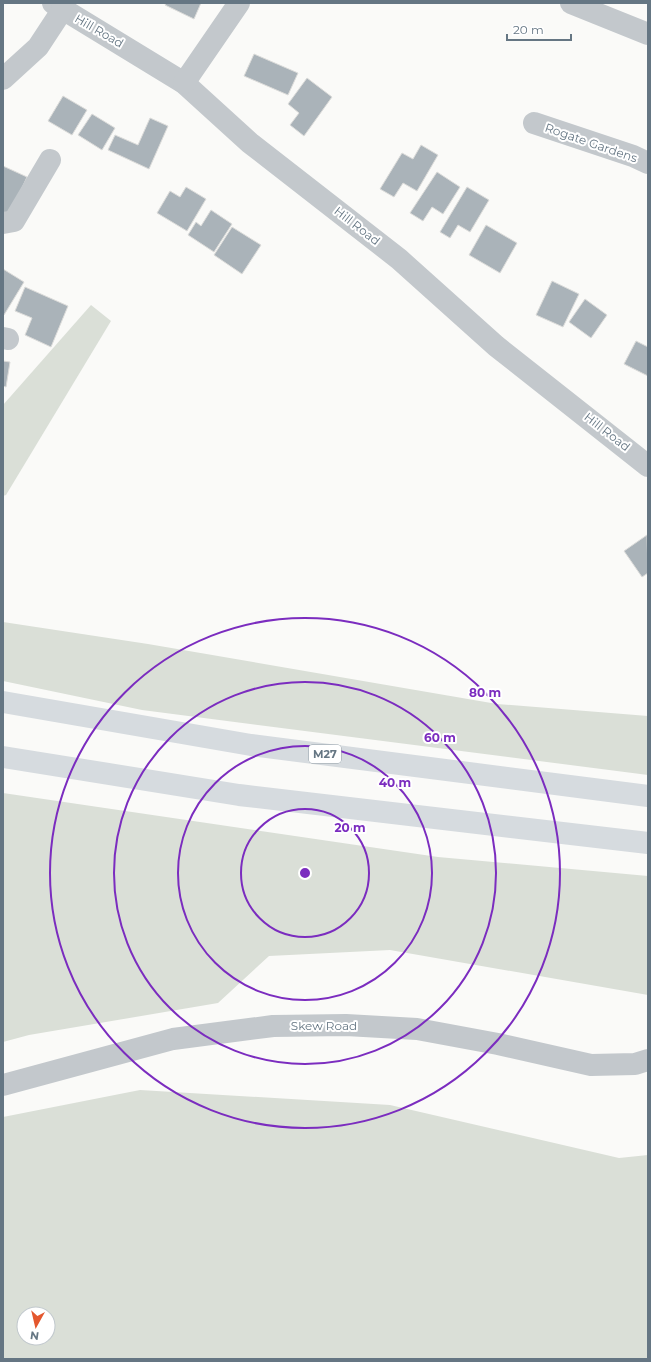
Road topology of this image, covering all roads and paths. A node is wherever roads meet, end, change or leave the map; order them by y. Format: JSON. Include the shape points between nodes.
{"nodes":[{"id":1,"x":239,"y":3,"type":"edge"},
{"id":2,"x":571,"y":3,"type":"edge"},
{"id":3,"x":58,"y":6,"type":"edge"},
{"id":4,"x":648,"y":34,"type":"edge"},
{"id":5,"x":3,"y":79,"type":"edge"},
{"id":6,"x":184,"y":83,"type":"junction"},
{"id":7,"x":534,"y":124,"type":"dead end"},
{"id":8,"x":50,"y":160,"type":"dead end"},
{"id":9,"x":648,"y":163,"type":"edge"},
{"id":10,"x":3,"y":222,"type":"edge"},
{"id":11,"x":648,"y":466,"type":"edge"},
{"id":12,"x":3,"y":702,"type":"edge"},
{"id":13,"x":3,"y":757,"type":"edge"},
{"id":14,"x":648,"y":796,"type":"edge"},
{"id":15,"x":648,"y":843,"type":"edge"},
{"id":16,"x":648,"y":1060,"type":"edge"},
{"id":17,"x":3,"y":1085,"type":"edge"}],
"edges":[{"from":1,"to":6,"type":"street"},
{"from":2,"to":4,"type":"street"},
{"from":3,"to":5,"type":"street","via":[[38,47]]},
{"from":3,"to":6,"type":"street","name":"Hill Road"},
{"from":6,"to":11,"type":"street","name":"Hill Road","via":[[250,143],[399,259],[496,346]]},
{"from":7,"to":9,"type":"street","name":"Rogate Gardens"},
{"from":8,"to":10,"type":"street","via":[[21,212],[14,221]]},
{"from":12,"to":14,"type":"highway","number":"M27","via":[[251,745]]},
{"from":13,"to":15,"type":"highway","via":[[239,794]]},
{"from":16,"to":17,"type":"street","name":"Skew Road","via":[[635,1064],[591,1065],[417,1029],[346,1025],[273,1026],[173,1039]]}]}
